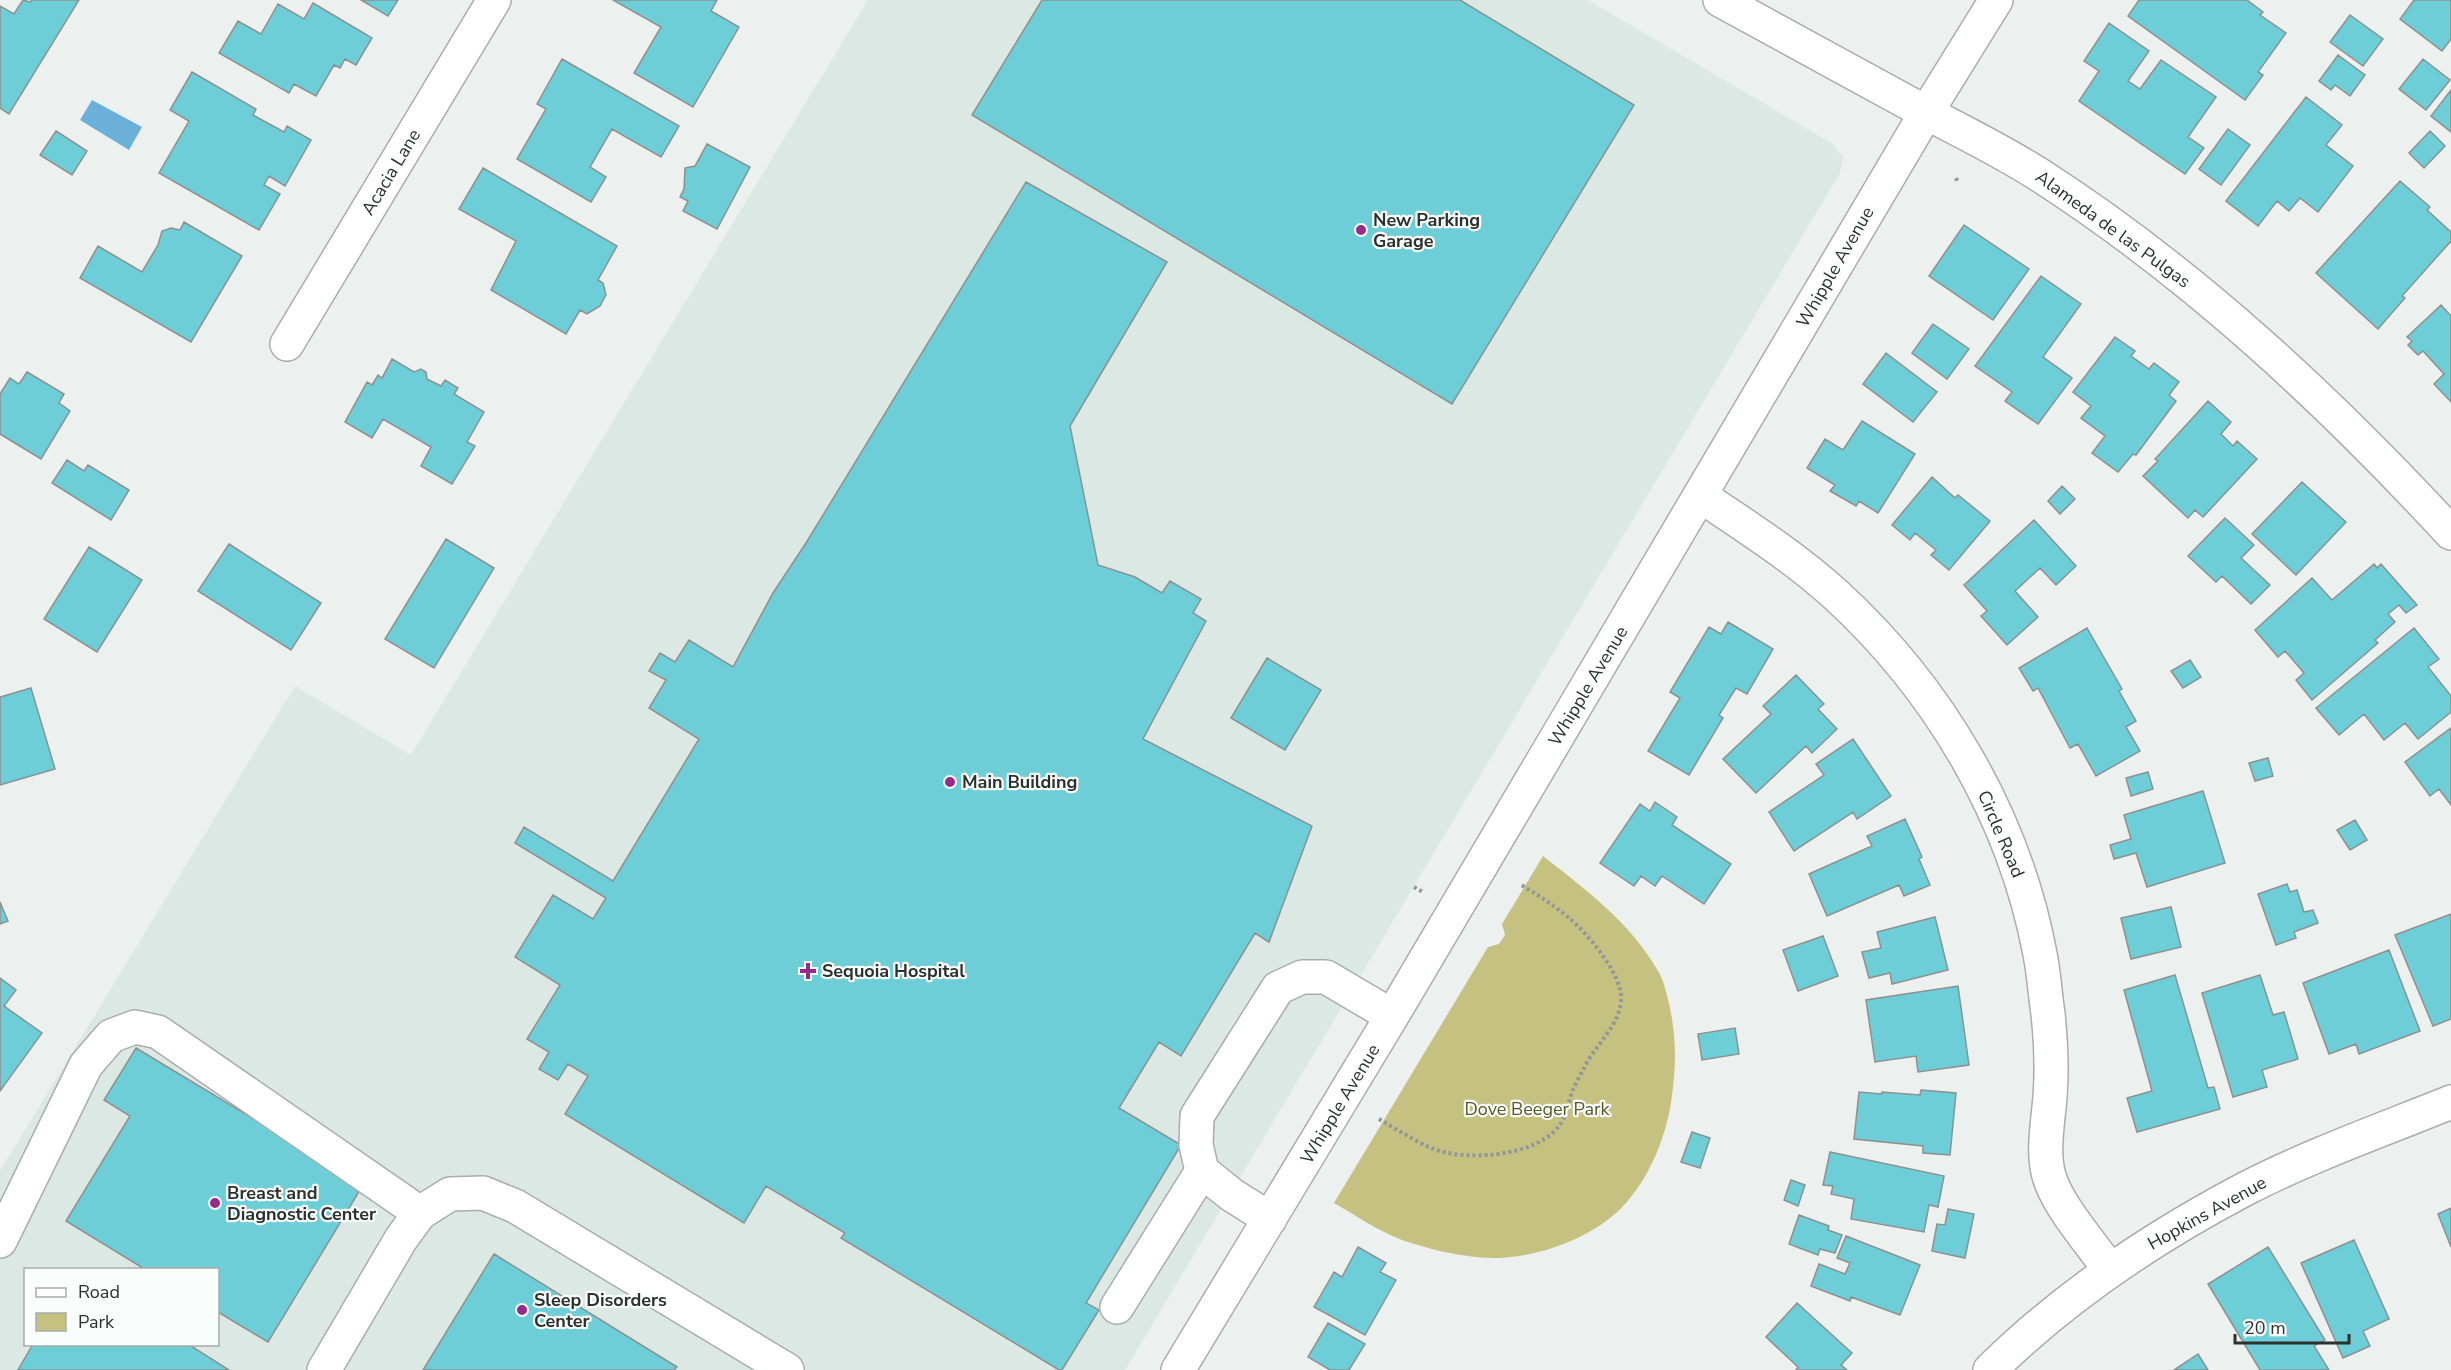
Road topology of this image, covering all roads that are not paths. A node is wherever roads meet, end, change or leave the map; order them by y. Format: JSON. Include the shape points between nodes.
{"nodes":[{"id":1,"x":494,"y":0,"type":"edge"},
{"id":2,"x":1720,"y":0,"type":"edge"},
{"id":3,"x":1996,"y":0,"type":"edge"},
{"id":4,"x":1926,"y":112,"type":"junction"},
{"id":5,"x":287,"y":344,"type":"dead end"},
{"id":6,"x":1701,"y":496,"type":"junction"},
{"id":7,"x":2451,"y":533,"type":"edge"},
{"id":8,"x":1392,"y":1016,"type":"junction"},
{"id":9,"x":2451,"y":1102,"type":"edge"},
{"id":10,"x":1202,"y":1171,"type":"junction"},
{"id":11,"x":420,"y":1213,"type":"junction"},
{"id":12,"x":1270,"y":1219,"type":"junction"},
{"id":13,"x":0,"y":1241,"type":"edge"},
{"id":14,"x":2109,"y":1269,"type":"junction"},
{"id":15,"x":1117,"y":1307,"type":"dead end"},
{"id":16,"x":324,"y":1370,"type":"edge"},
{"id":17,"x":787,"y":1370,"type":"edge"},
{"id":18,"x":1178,"y":1370,"type":"edge"},
{"id":19,"x":1990,"y":1370,"type":"edge"}],
"edges":[{"from":1,"to":5,"type":"street","name":"Acacia Lane"},
{"from":2,"to":4,"type":"street","name":"Alameda de las Pulgas"},
{"from":3,"to":4,"type":"street","name":"Whipple Avenue"},
{"from":4,"to":6,"type":"street","name":"Whipple Avenue"},
{"from":4,"to":7,"type":"street","name":"Alameda de las Pulgas","via":[[2036,173],[2230,316],[2351,428]]},
{"from":6,"to":8,"type":"street","name":"Whipple Avenue"},
{"from":6,"to":14,"type":"street","name":"Circle Road","via":[[1772,543],[1835,593],[1891,648],[1934,704],[1971,765],[1999,822],[2024,888],[2040,954],[2049,1021],[2049,1176],[2062,1204]]},
{"from":8,"to":10,"type":"street","via":[[1326,977],[1302,977],[1278,988],[1197,1116],[1196,1144]]},
{"from":8,"to":12,"type":"street","name":"Whipple Avenue"},
{"from":9,"to":14,"type":"street","name":"Hopkins Avenue","via":[[2247,1188]]},
{"from":10,"to":12,"type":"street"},
{"from":10,"to":15,"type":"street"},
{"from":11,"to":13,"type":"street","via":[[158,1032],[135,1027],[111,1036],[86,1065]]},
{"from":11,"to":16,"type":"street"},
{"from":11,"to":17,"type":"street","via":[[450,1194],[483,1193],[515,1206]]},
{"from":12,"to":18,"type":"street","name":"Whipple Avenue"},
{"from":14,"to":19,"type":"street","name":"Hopkins Avenue"}]}
